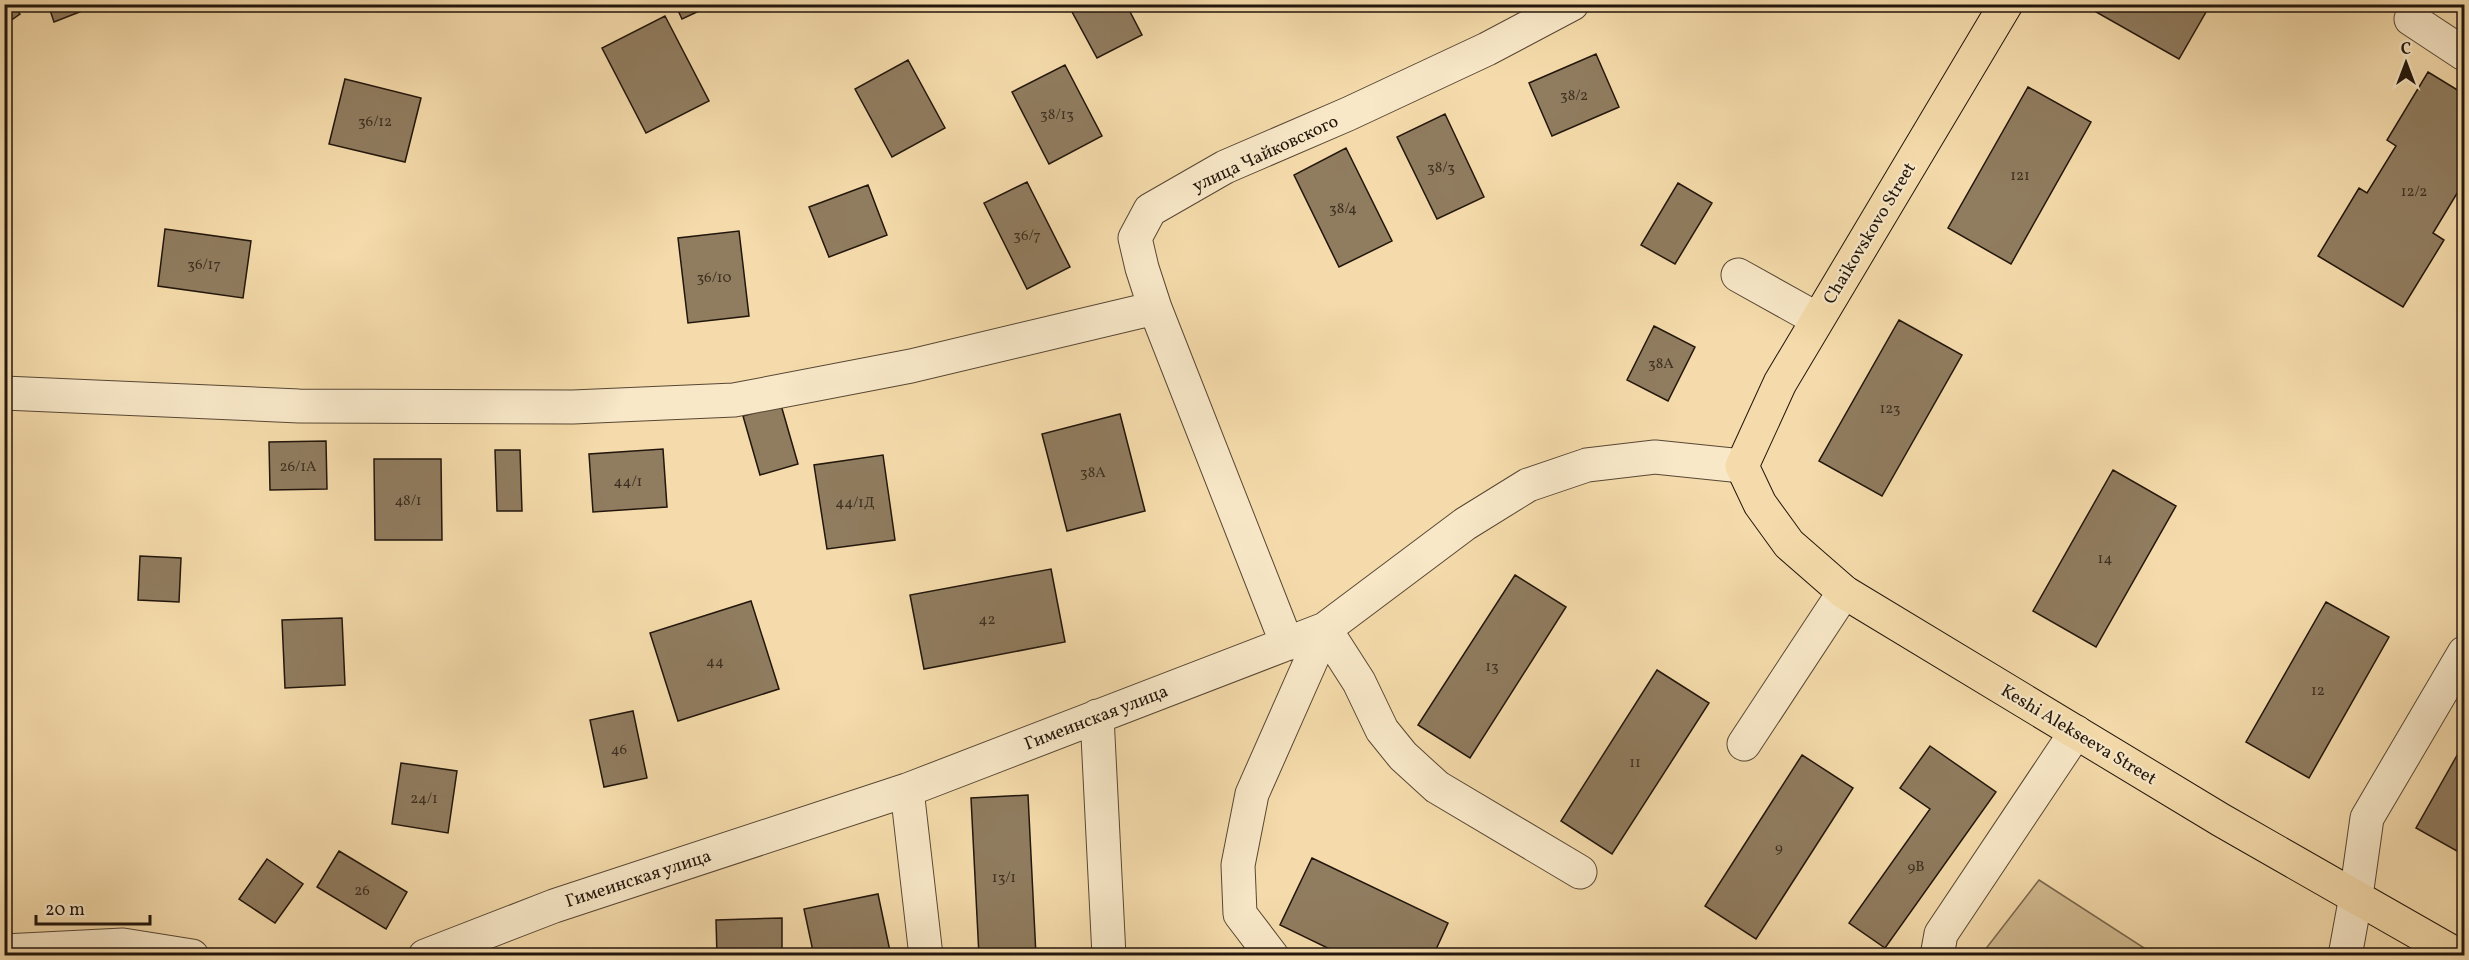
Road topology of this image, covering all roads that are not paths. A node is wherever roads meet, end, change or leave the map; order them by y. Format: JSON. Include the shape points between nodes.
{"nodes":[{"id":1,"x":1572,"y":4,"type":"edge"},
{"id":2,"x":2006,"y":4,"type":"edge"},
{"id":3,"x":2417,"y":4,"type":"edge"},
{"id":4,"x":2464,"y":54,"type":"edge"},
{"id":5,"x":1738,"y":275,"type":"dead end"},
{"id":6,"x":1155,"y":308,"type":"junction"},
{"id":7,"x":1817,"y":319,"type":"junction"},
{"id":8,"x":4,"y":393,"type":"edge"},
{"id":9,"x":1742,"y":466,"type":"junction"},
{"id":10,"x":1844,"y":592,"type":"junction"},
{"id":11,"x":1325,"y":629,"type":"junction"},
{"id":12,"x":1287,"y":644,"type":"junction"},
{"id":13,"x":2464,"y":653,"type":"edge"},
{"id":14,"x":1097,"y":716,"type":"junction"},
{"id":15,"x":2076,"y":732,"type":"junction"},
{"id":16,"x":1744,"y":744,"type":"dead end"},
{"id":17,"x":907,"y":790,"type":"junction"},
{"id":18,"x":1581,"y":872,"type":"dead end"},
{"id":19,"x":2356,"y":896,"type":"junction"},
{"id":20,"x":4,"y":951,"type":"edge"},
{"id":21,"x":192,"y":956,"type":"edge"},
{"id":22,"x":425,"y":956,"type":"edge"},
{"id":23,"x":926,"y":956,"type":"edge"},
{"id":24,"x":1109,"y":956,"type":"edge"},
{"id":25,"x":1272,"y":956,"type":"edge"},
{"id":26,"x":1937,"y":956,"type":"edge"},
{"id":27,"x":2345,"y":956,"type":"edge"},
{"id":28,"x":2459,"y":956,"type":"edge"}],
"edges":[{"from":1,"to":6,"type":"street","name":"улица Чайковского","via":[[1487,49],[1225,167],[1150,210],[1135,238]]},
{"from":2,"to":7,"type":"main road","name":"Chaikovskovo Street"},
{"from":3,"to":4,"type":"street","via":[[2411,19]]},
{"from":5,"to":7,"type":"street"},
{"from":6,"to":8,"type":"street","via":[[911,366],[734,400],[573,407],[311,406]]},
{"from":6,"to":12,"type":"street","name":"улица Чайковского"},
{"from":7,"to":9,"type":"main road","name":"Chaikovskovo Street","via":[[1780,383]]},
{"from":9,"to":10,"type":"main road","name":"Keshi Alekseeva Street","via":[[1760,504],[1789,543]]},
{"from":9,"to":11,"type":"street","name":"Гимеинская улица","via":[[1654,457],[1587,465],[1527,485],[1465,524]]},
{"from":10,"to":15,"type":"main road","name":"Keshi Alekseeva Street"},
{"from":10,"to":16,"type":"street"},
{"from":11,"to":12,"type":"street","name":"Гимеинская улица"},
{"from":11,"to":18,"type":"street","via":[[1359,682],[1382,730],[1402,756],[1437,787]]},
{"from":11,"to":25,"type":"street","via":[[1252,794],[1238,865],[1240,914]]},
{"from":12,"to":14,"type":"street","name":"Гимеинская улица"},
{"from":13,"to":19,"type":"street","via":[[2367,818]]},
{"from":14,"to":17,"type":"street","name":"Гимеинская улица"},
{"from":14,"to":24,"type":"street"},
{"from":15,"to":19,"type":"main road","name":"Keshi Alekseeva Street"},
{"from":15,"to":26,"type":"street","via":[[1941,934]]},
{"from":17,"to":22,"type":"street","name":"Гимеинская улица","via":[[554,906]]},
{"from":17,"to":23,"type":"street"},
{"from":19,"to":27,"type":"street"},
{"from":19,"to":28,"type":"main road","name":"Keshi Alekseeva Street"},
{"from":20,"to":21,"type":"street","via":[[123,945]]}]}
